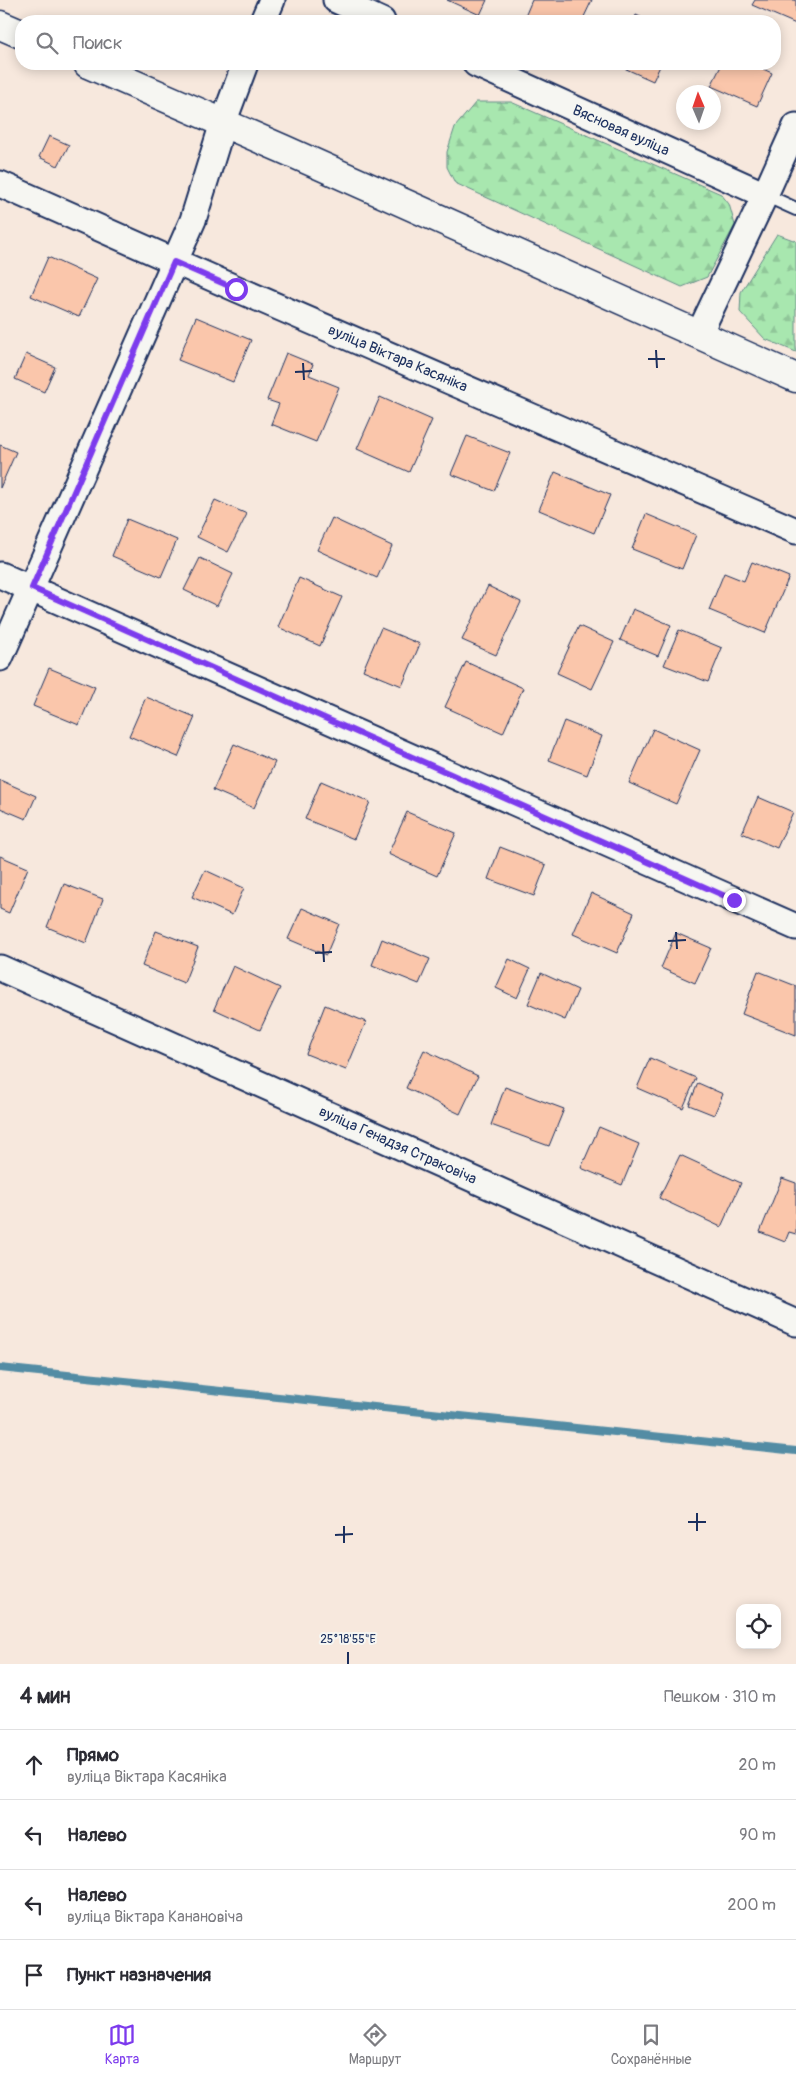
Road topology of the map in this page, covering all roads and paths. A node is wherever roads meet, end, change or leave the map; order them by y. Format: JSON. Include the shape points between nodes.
{"nodes":[{"id":1,"x":272,"y":0,"type":"edge"},
{"id":2,"x":336,"y":0,"type":"edge"},
{"id":3,"x":266,"y":15,"type":"edge"},
{"id":4,"x":369,"y":15,"type":"edge"},
{"id":5,"x":0,"y":25,"type":"edge"},
{"id":6,"x":15,"y":31,"type":"edge"},
{"id":7,"x":102,"y":70,"type":"edge"},
{"id":8,"x":243,"y":70,"type":"edge"},
{"id":9,"x":489,"y":70,"type":"edge"},
{"id":10,"x":223,"y":122,"type":"junction"},
{"id":11,"x":796,"y":126,"type":"edge"},
{"id":12,"x":0,"y":184,"type":"edge"},
{"id":13,"x":765,"y":195,"type":"junction"},
{"id":14,"x":796,"y":209,"type":"edge"},
{"id":15,"x":174,"y":262,"type":"junction"},
{"id":16,"x":699,"y":334,"type":"junction"},
{"id":17,"x":796,"y":378,"type":"edge"},
{"id":18,"x":796,"y":531,"type":"edge"},
{"id":19,"x":0,"y":575,"type":"edge"},
{"id":20,"x":32,"y":588,"type":"junction"},
{"id":21,"x":0,"y":658,"type":"edge"},
{"id":22,"x":796,"y":926,"type":"edge"},
{"id":23,"x":0,"y":968,"type":"edge"},
{"id":24,"x":796,"y":1323,"type":"edge"}],
"edges":[{"from":1,"to":3,"type":"street"},
{"from":2,"to":4,"type":"street"},
{"from":5,"to":6,"type":"street"},
{"from":7,"to":10,"type":"street"},
{"from":8,"to":10,"type":"street"},
{"from":9,"to":13,"type":"street","name":"Вясновая вуліца"},
{"from":10,"to":15,"type":"street","via":[[193,220]]},
{"from":10,"to":16,"type":"street"},
{"from":11,"to":13,"type":"street"},
{"from":12,"to":15,"type":"street","name":"вуліца Віктара Касяніка"},
{"from":13,"to":14,"type":"lane"},
{"from":13,"to":16,"type":"street"},
{"from":15,"to":18,"type":"street","name":"вуліца Віктара Касяніка"},
{"from":15,"to":20,"type":"street"},
{"from":16,"to":17,"type":"street"},
{"from":19,"to":20,"type":"street"},
{"from":20,"to":21,"type":"street"},
{"from":20,"to":22,"type":"street"},
{"from":23,"to":24,"type":"street","name":"вуліца Генадзя Страковіча"}]}
